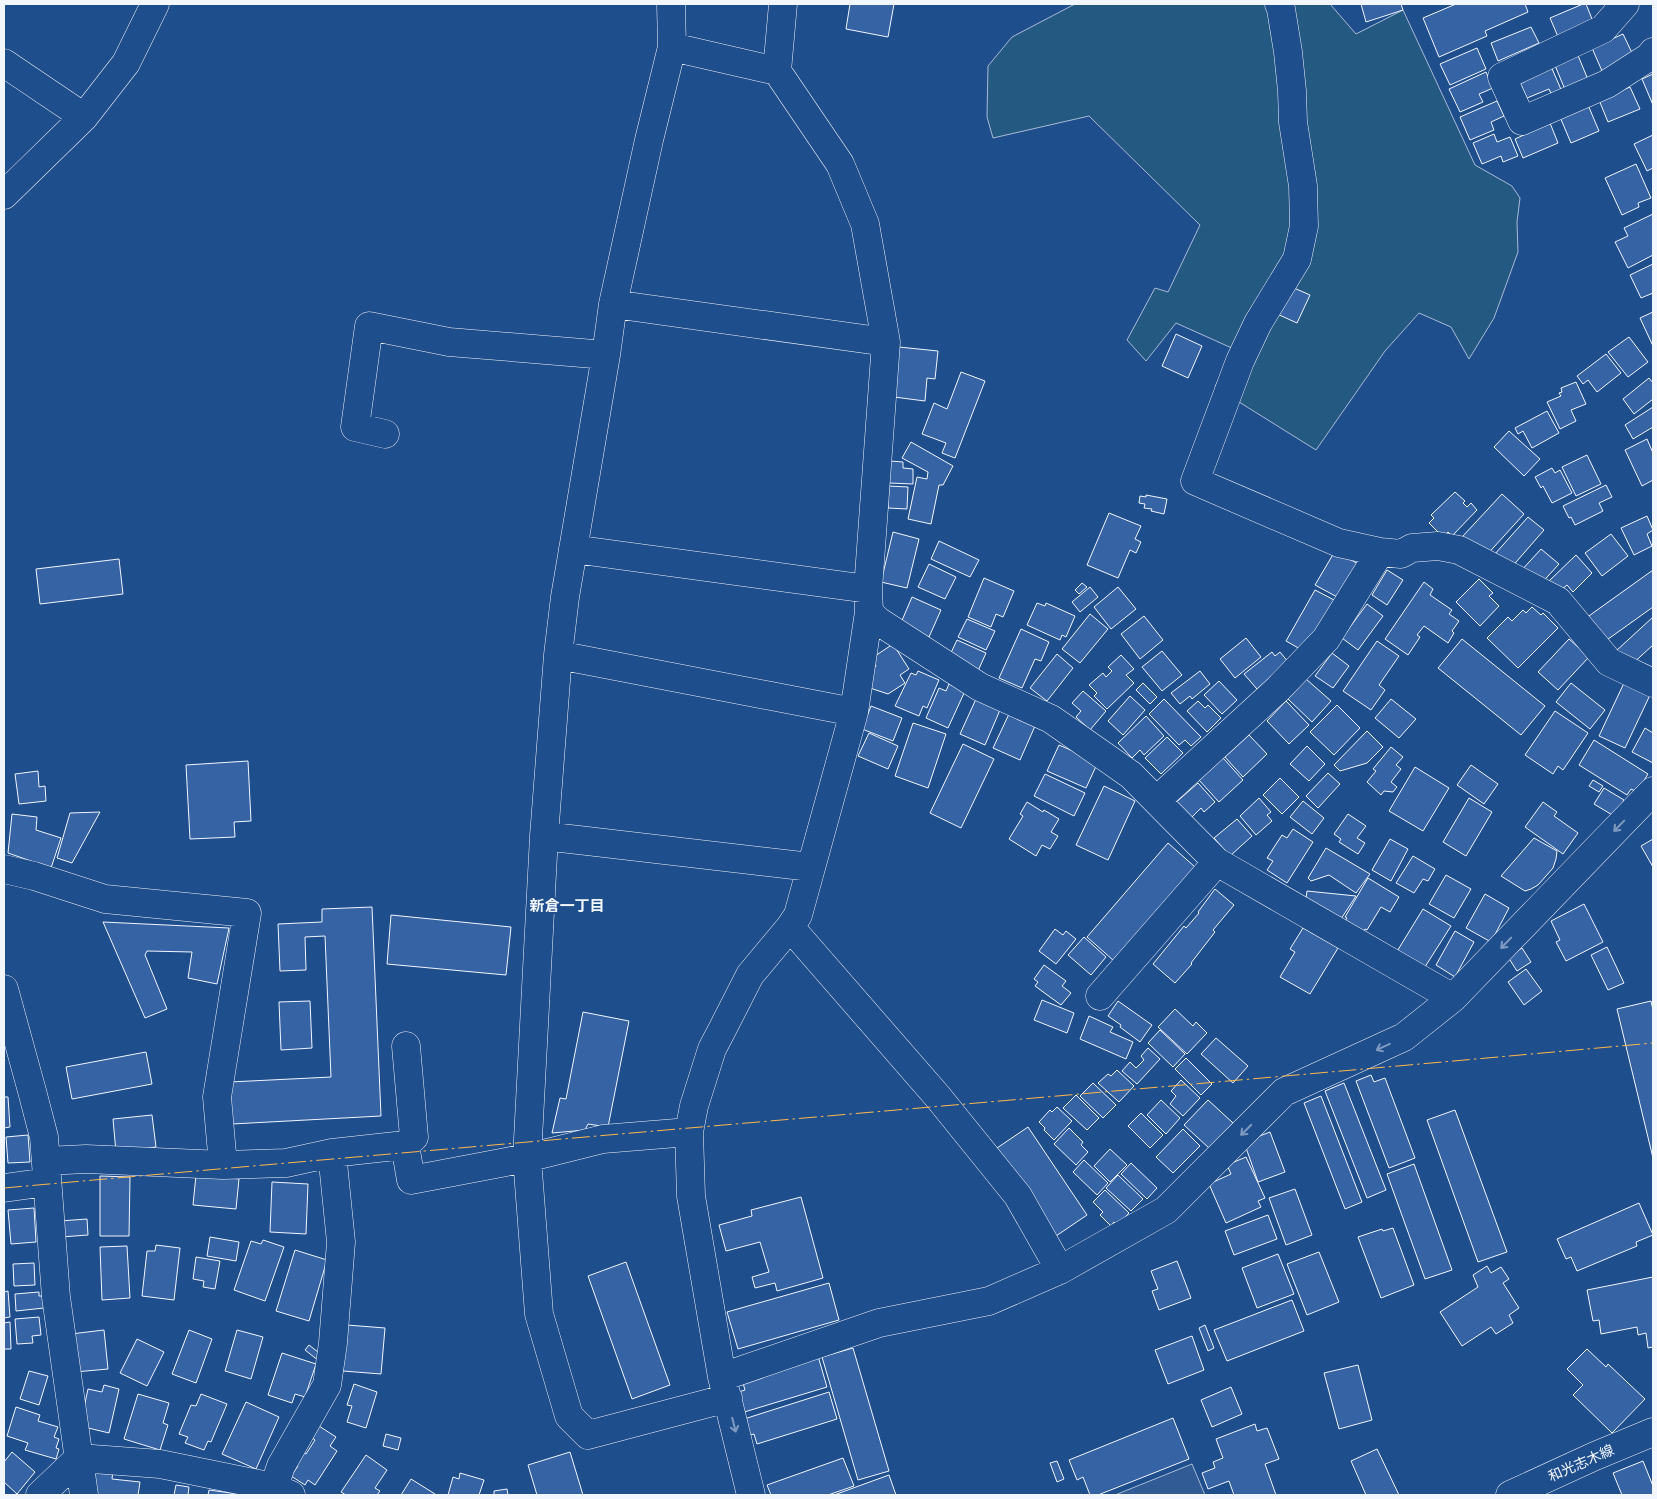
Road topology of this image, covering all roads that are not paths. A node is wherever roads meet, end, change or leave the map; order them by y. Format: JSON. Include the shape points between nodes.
{"nodes":[{"id":1,"x":155,"y":4,"type":"edge"},
{"id":2,"x":671,"y":4,"type":"edge"},
{"id":3,"x":783,"y":4,"type":"edge"},
{"id":4,"x":1279,"y":4,"type":"edge"},
{"id":5,"x":1624,"y":4,"type":"edge"},
{"id":6,"x":672,"y":47,"type":"junction"},
{"id":7,"x":1653,"y":52,"type":"edge"},
{"id":8,"x":4,"y":63,"type":"edge"},
{"id":9,"x":777,"y":71,"type":"junction"},
{"id":10,"x":84,"y":117,"type":"junction"},
{"id":11,"x":4,"y":194,"type":"edge"},
{"id":12,"x":613,"y":304,"type":"junction"},
{"id":13,"x":886,"y":342,"type":"junction"},
{"id":14,"x":606,"y":355,"type":"junction"},
{"id":15,"x":385,"y":434,"type":"dead end"},
{"id":16,"x":573,"y":549,"type":"junction"},
{"id":17,"x":1380,"y":552,"type":"junction"},
{"id":18,"x":868,"y":600,"type":"junction"},
{"id":19,"x":558,"y":655,"type":"junction"},
{"id":20,"x":1653,"y":683,"type":"edge"},
{"id":21,"x":854,"y":712,"type":"junction"},
{"id":22,"x":1653,"y":791,"type":"edge"},
{"id":23,"x":1158,"y":800,"type":"junction"},
{"id":24,"x":544,"y":836,"type":"junction"},
{"id":25,"x":1217,"y":862,"type":"junction"},
{"id":26,"x":811,"y":867,"type":"junction"},
{"id":27,"x":4,"y":870,"type":"edge"},
{"id":28,"x":790,"y":927,"type":"junction"},
{"id":29,"x":4,"y":990,"type":"edge"},
{"id":30,"x":1100,"y":996,"type":"dead end"},
{"id":31,"x":1453,"y":998,"type":"junction"},
{"id":32,"x":406,"y":1046,"type":"dead end"},
{"id":33,"x":689,"y":1132,"type":"junction"},
{"id":34,"x":405,"y":1146,"type":"junction"},
{"id":35,"x":332,"y":1153,"type":"junction"},
{"id":36,"x":528,"y":1158,"type":"junction"},
{"id":37,"x":223,"y":1165,"type":"junction"},
{"id":38,"x":47,"y":1172,"type":"junction"},
{"id":39,"x":4,"y":1188,"type":"edge"},
{"id":40,"x":1060,"y":1270,"type":"junction"},
{"id":41,"x":725,"y":1388,"type":"junction"},
{"id":42,"x":1653,"y":1432,"type":"edge"},
{"id":43,"x":79,"y":1458,"type":"junction"},
{"id":44,"x":278,"y":1493,"type":"edge"},
{"id":45,"x":40,"y":1495,"type":"edge"},
{"id":46,"x":84,"y":1495,"type":"edge"},
{"id":47,"x":751,"y":1495,"type":"edge"},
{"id":48,"x":1510,"y":1495,"type":"edge"}],
"edges":[{"from":1,"to":10,"type":"street","via":[[126,63]]},
{"from":2,"to":6,"type":"street"},
{"from":3,"to":9,"type":"street"},
{"from":4,"to":17,"type":"street","via":[[1288,52],[1293,122],[1303,186],[1304,226],[1297,259],[1258,323],[1194,481],[1339,543]]},
{"from":5,"to":7,"type":"street","via":[[1603,29],[1502,76],[1522,122],[1607,84]]},
{"from":6,"to":9,"type":"street"},
{"from":6,"to":12,"type":"street"},
{"from":8,"to":10,"type":"street"},
{"from":9,"to":13,"type":"street","via":[[840,164],[865,224]]},
{"from":10,"to":11,"type":"street"},
{"from":12,"to":13,"type":"street"},
{"from":12,"to":14,"type":"street"},
{"from":13,"to":18,"type":"street"},
{"from":14,"to":15,"type":"street","via":[[449,342],[369,326],[355,427]]},
{"from":14,"to":16,"type":"street"},
{"from":16,"to":18,"type":"street"},
{"from":16,"to":19,"type":"street"},
{"from":17,"to":20,"type":"street","via":[[1401,554],[1412,548],[1438,546],[1459,550],[1558,601],[1609,662]]},
{"from":17,"to":23,"type":"street","via":[[1326,639],[1278,689]]},
{"from":18,"to":21,"type":"street"},
{"from":18,"to":23,"type":"street","via":[[878,621],[980,687],[1050,719],[1131,775]]},
{"from":19,"to":21,"type":"street"},
{"from":19,"to":24,"type":"street"},
{"from":21,"to":26,"type":"street"},
{"from":22,"to":31,"type":"street","one_way":true},
{"from":23,"to":25,"type":"street"},
{"from":24,"to":26,"type":"street"},
{"from":24,"to":36,"type":"street"},
{"from":25,"to":30,"type":"street"},
{"from":25,"to":31,"type":"street"},
{"from":26,"to":28,"type":"street","via":[[798,915]]},
{"from":27,"to":37,"type":"street","via":[[34,876],[105,899],[247,913],[217,1096]]},
{"from":28,"to":33,"type":"street","via":[[750,975],[712,1050]]},
{"from":28,"to":40,"type":"street","via":[[938,1097],[1018,1196]]},
{"from":29,"to":38,"type":"street","via":[[44,1137]]},
{"from":31,"to":40,"type":"street","one_way":true,"via":[[1404,1037],[1284,1092],[1166,1210]]},
{"from":32,"to":34,"type":"street","via":[[414,1136]]},
{"from":33,"to":36,"type":"street","via":[[603,1139]]},
{"from":33,"to":41,"type":"street","via":[[691,1196]]},
{"from":34,"to":35,"type":"street"},
{"from":34,"to":36,"type":"street","via":[[411,1180]]},
{"from":35,"to":37,"type":"street","via":[[286,1163]]},
{"from":35,"to":44,"type":"street","via":[[342,1242],[327,1386],[281,1466]]},
{"from":36,"to":41,"type":"street","via":[[539,1314],[569,1416],[588,1435]]},
{"from":37,"to":38,"type":"street","via":[[86,1159]]},
{"from":38,"to":39,"type":"street"},
{"from":38,"to":43,"type":"street","via":[[56,1297]]},
{"from":40,"to":41,"type":"street","via":[[989,1300],[879,1323]]},
{"from":41,"to":47,"type":"street","one_way":true},
{"from":42,"to":48,"type":"street","name":"和光志木線"},
{"from":43,"to":44,"type":"street","via":[[160,1464]]},
{"from":43,"to":45,"type":"street"},
{"from":43,"to":46,"type":"street"}]}
